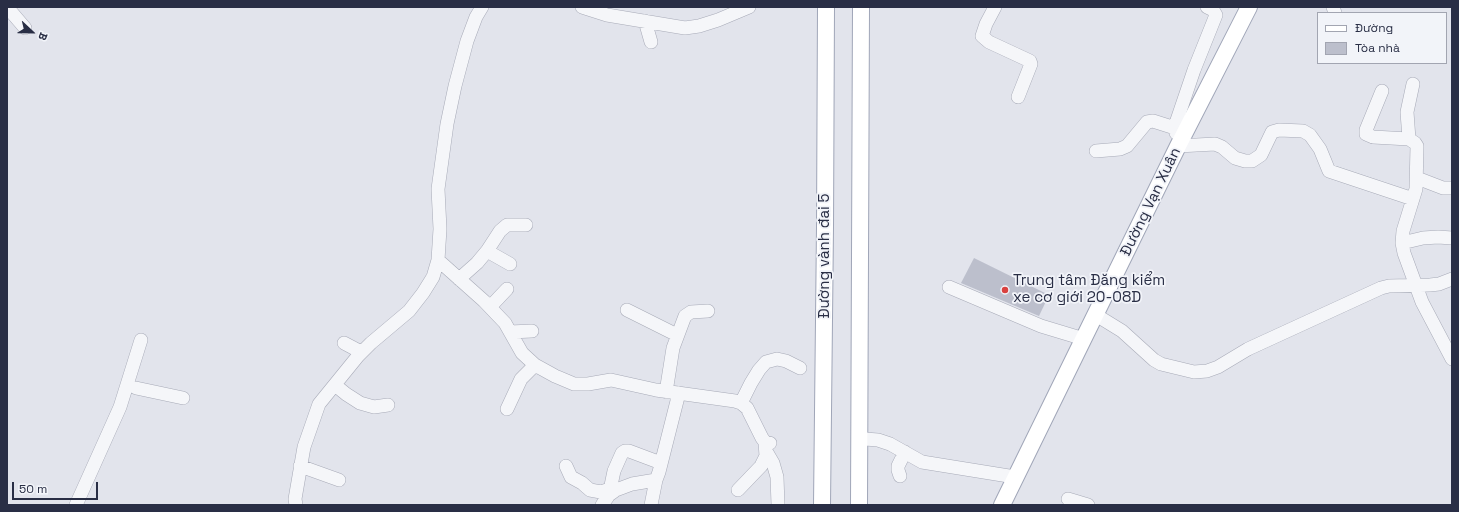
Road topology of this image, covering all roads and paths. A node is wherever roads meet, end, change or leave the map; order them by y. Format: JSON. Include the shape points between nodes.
{"nodes":[{"id":1,"x":7,"y":7,"type":"edge"},
{"id":2,"x":482,"y":7,"type":"edge"},
{"id":3,"x":582,"y":7,"type":"edge"},
{"id":4,"x":750,"y":7,"type":"edge"},
{"id":5,"x":826,"y":7,"type":"edge"},
{"id":6,"x":861,"y":7,"type":"edge"},
{"id":7,"x":995,"y":7,"type":"edge"},
{"id":8,"x":1207,"y":7,"type":"edge"},
{"id":9,"x":1249,"y":7,"type":"edge"},
{"id":10,"x":645,"y":21,"type":"junction"},
{"id":11,"x":25,"y":28,"type":"dead end"},
{"id":12,"x":652,"y":42,"type":"dead end"},
{"id":13,"x":1414,"y":84,"type":"dead end"},
{"id":14,"x":1382,"y":91,"type":"dead end"},
{"id":15,"x":1018,"y":96,"type":"dead end"},
{"id":16,"x":1178,"y":136,"type":"junction"},
{"id":17,"x":1409,"y":139,"type":"junction"},
{"id":18,"x":1096,"y":151,"type":"dead end"},
{"id":19,"x":1417,"y":178,"type":"junction"},
{"id":20,"x":1452,"y":188,"type":"edge"},
{"id":21,"x":1413,"y":199,"type":"junction"},
{"id":22,"x":526,"y":225,"type":"dead end"},
{"id":23,"x":1452,"y":238,"type":"edge"},
{"id":24,"x":1402,"y":243,"type":"junction"},
{"id":25,"x":487,"y":250,"type":"junction"},
{"id":26,"x":438,"y":260,"type":"junction"},
{"id":27,"x":510,"y":264,"type":"dead end"},
{"id":28,"x":459,"y":279,"type":"junction"},
{"id":29,"x":1452,"y":279,"type":"edge"},
{"id":30,"x":1416,"y":285,"type":"junction"},
{"id":31,"x":949,"y":288,"type":"dead end"},
{"id":32,"x":507,"y":289,"type":"dead end"},
{"id":33,"x":490,"y":307,"type":"junction"},
{"id":34,"x":627,"y":310,"type":"dead end"},
{"id":35,"x":708,"y":311,"type":"dead end"},
{"id":36,"x":1096,"y":315,"type":"junction"},
{"id":37,"x":532,"y":331,"type":"dead end"},
{"id":38,"x":510,"y":332,"type":"junction"},
{"id":39,"x":677,"y":335,"type":"junction"},
{"id":40,"x":1084,"y":339,"type":"junction"},
{"id":41,"x":142,"y":340,"type":"dead end"},
{"id":42,"x":344,"y":343,"type":"dead end"},
{"id":43,"x":361,"y":352,"type":"junction"},
{"id":44,"x":1452,"y":359,"type":"edge"},
{"id":45,"x":534,"y":365,"type":"junction"},
{"id":46,"x":800,"y":368,"type":"dead end"},
{"id":47,"x":335,"y":385,"type":"junction"},
{"id":48,"x":131,"y":386,"type":"junction"},
{"id":49,"x":672,"y":393,"type":"junction"},
{"id":50,"x":183,"y":398,"type":"dead end"},
{"id":51,"x":742,"y":403,"type":"junction"},
{"id":52,"x":388,"y":405,"type":"dead end"},
{"id":53,"x":507,"y":409,"type":"dead end"},
{"id":54,"x":865,"y":439,"type":"dead end"},
{"id":55,"x":767,"y":445,"type":"junction"},
{"id":56,"x":905,"y":452,"type":"junction"},
{"id":57,"x":661,"y":463,"type":"junction"},
{"id":58,"x":300,"y":466,"type":"junction"},
{"id":59,"x":566,"y":466,"type":"dead end"},
{"id":60,"x":900,"y":476,"type":"dead end"},
{"id":61,"x":1015,"y":477,"type":"junction"},
{"id":62,"x":339,"y":480,"type":"dead end"},
{"id":63,"x":656,"y":480,"type":"junction"},
{"id":64,"x":738,"y":490,"type":"dead end"},
{"id":65,"x":607,"y":496,"type":"edge"},
{"id":66,"x":1068,"y":499,"type":"dead end"},
{"id":67,"x":76,"y":505,"type":"edge"},
{"id":68,"x":296,"y":505,"type":"edge"},
{"id":69,"x":651,"y":505,"type":"edge"},
{"id":70,"x":778,"y":505,"type":"edge"},
{"id":71,"x":822,"y":505,"type":"edge"},
{"id":72,"x":859,"y":505,"type":"edge"},
{"id":73,"x":1002,"y":505,"type":"edge"},
{"id":74,"x":1088,"y":505,"type":"edge"}],
"edges":[{"from":1,"to":11,"type":"street"},
{"from":2,"to":26,"type":"street","via":[[467,41],[448,124],[438,189]]},
{"from":3,"to":10,"type":"street","via":[[607,15]]},
{"from":4,"to":10,"type":"street","via":[[718,20],[685,28]]},
{"from":5,"to":71,"type":"main road","name":"Đường vành đai 5"},
{"from":6,"to":72,"type":"main road"},
{"from":7,"to":15,"type":"street","via":[[982,36],[989,42],[1030,61],[1031,64]]},
{"from":8,"to":16,"type":"street","via":[[1216,15],[1194,70]]},
{"from":9,"to":16,"type":"main road","name":"Đường Vạn Xuân"},
{"from":10,"to":12,"type":"street"},
{"from":13,"to":17,"type":"street","via":[[1408,112]]},
{"from":14,"to":17,"type":"street","via":[[1366,134],[1373,138]]},
{"from":16,"to":18,"type":"street","via":[[1153,121],[1147,122],[1127,146]]},
{"from":16,"to":21,"type":"street","via":[[1215,144],[1235,158],[1252,161],[1261,154],[1272,132],[1303,131],[1310,135],[1320,149],[1329,171]]},
{"from":16,"to":36,"type":"main road","name":"Đường Vạn Xuân"},
{"from":17,"to":19,"type":"street","via":[[1417,146]]},
{"from":19,"to":20,"type":"street","via":[[1443,188]]},
{"from":19,"to":21,"type":"street"},
{"from":21,"to":24,"type":"street"},
{"from":22,"to":25,"type":"street","via":[[506,225]]},
{"from":23,"to":24,"type":"street","via":[[1423,238]]},
{"from":24,"to":30,"type":"street"},
{"from":25,"to":27,"type":"street"},
{"from":25,"to":28,"type":"street"},
{"from":26,"to":28,"type":"street"},
{"from":26,"to":43,"type":"street","via":[[433,277],[409,311]]},
{"from":28,"to":33,"type":"street"},
{"from":29,"to":30,"type":"street","via":[[1439,284]]},
{"from":30,"to":36,"type":"street","via":[[1381,288],[1248,349],[1207,371],[1194,372],[1160,364],[1122,331]]},
{"from":30,"to":44,"type":"street","via":[[1426,311]]},
{"from":31,"to":40,"type":"street","via":[[1041,326]]},
{"from":32,"to":33,"type":"street"},
{"from":33,"to":38,"type":"street"},
{"from":34,"to":39,"type":"street"},
{"from":35,"to":39,"type":"street","via":[[691,312],[685,316]]},
{"from":36,"to":40,"type":"main road","name":"Đường Vạn Xuân"},
{"from":37,"to":38,"type":"street"},
{"from":38,"to":45,"type":"street","via":[[522,353]]},
{"from":39,"to":49,"type":"street","via":[[673,348]]},
{"from":40,"to":61,"type":"main road","name":"Đường Vạn Xuân"},
{"from":41,"to":48,"type":"street"},
{"from":42,"to":43,"type":"street"},
{"from":43,"to":47,"type":"street"},
{"from":45,"to":49,"type":"street","via":[[574,384],[611,380]]},
{"from":45,"to":53,"type":"street","via":[[521,379]]},
{"from":46,"to":51,"type":"street","via":[[777,359],[766,362],[751,383]]},
{"from":47,"to":52,"type":"street","via":[[360,403],[374,407]]},
{"from":47,"to":58,"type":"street","via":[[319,404]]},
{"from":48,"to":50,"type":"street"},
{"from":48,"to":67,"type":"street"},
{"from":49,"to":51,"type":"street"},
{"from":49,"to":57,"type":"street"},
{"from":51,"to":55,"type":"street"},
{"from":54,"to":56,"type":"street","via":[[878,440]]},
{"from":55,"to":64,"type":"street","via":[[766,456],[761,466]]},
{"from":55,"to":70,"type":"street","via":[[777,477]]},
{"from":56,"to":60,"type":"street","via":[[898,466]]},
{"from":56,"to":61,"type":"street","via":[[922,462]]},
{"from":57,"to":63,"type":"street"},
{"from":57,"to":65,"type":"street","via":[[625,451],[614,472]]},
{"from":58,"to":62,"type":"street"},
{"from":58,"to":68,"type":"street"},
{"from":59,"to":65,"type":"street","via":[[571,477],[590,490]]},
{"from":61,"to":73,"type":"main road","name":"Đường Vạn Xuân"},
{"from":63,"to":65,"type":"street","via":[[632,484]]},
{"from":63,"to":69,"type":"street"},
{"from":66,"to":74,"type":"street"}]}
